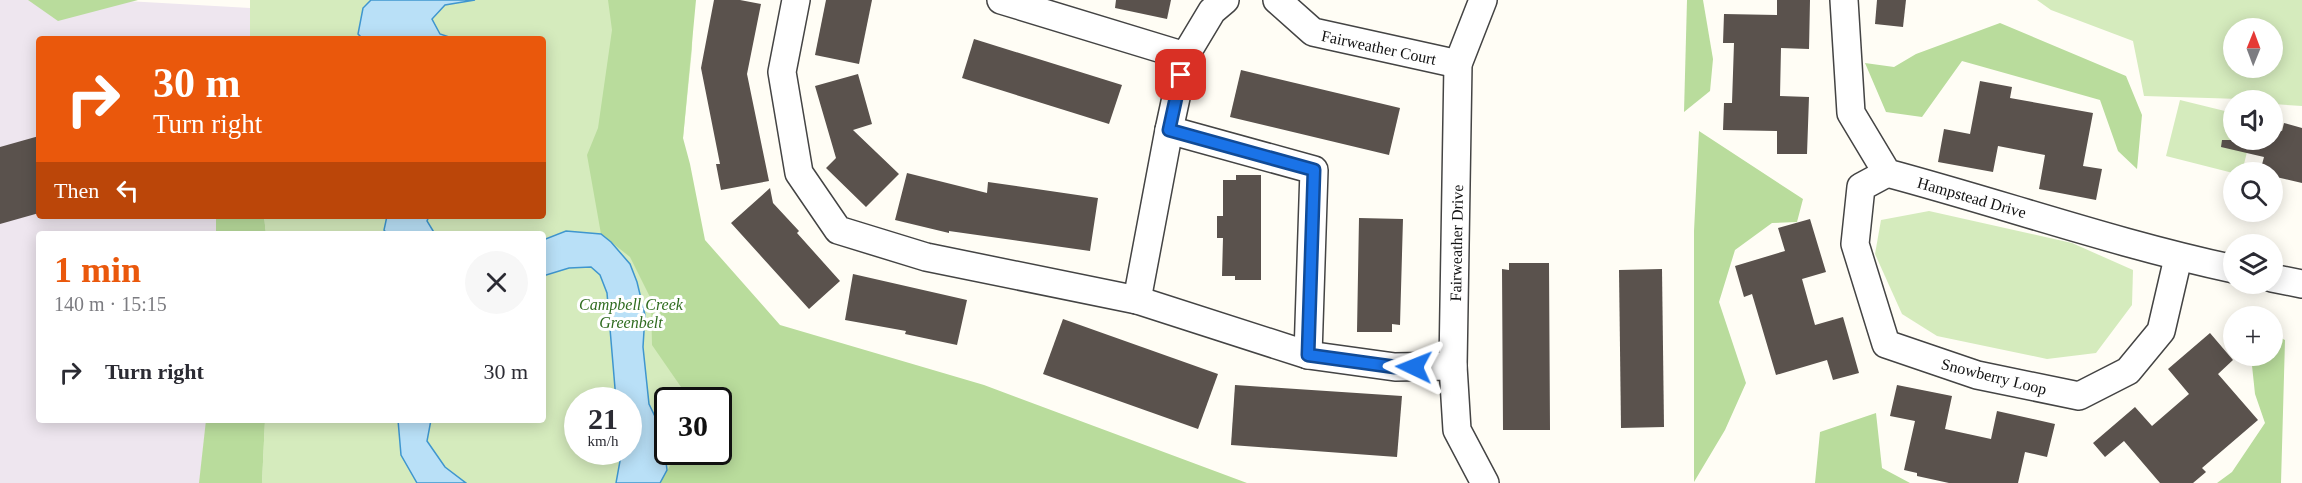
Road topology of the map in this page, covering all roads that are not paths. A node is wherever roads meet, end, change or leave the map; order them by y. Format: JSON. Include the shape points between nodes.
{"nodes":[{"id":1,"x":796,"y":0,"type":"edge"},
{"id":2,"x":1001,"y":0,"type":"edge"},
{"id":3,"x":1225,"y":0,"type":"edge"},
{"id":4,"x":1277,"y":0,"type":"edge"},
{"id":5,"x":1483,"y":0,"type":"edge"},
{"id":6,"x":1844,"y":0,"type":"edge"},
{"id":7,"x":1185,"y":56,"type":"junction"},
{"id":8,"x":1458,"y":64,"type":"junction"},
{"id":9,"x":1169,"y":130,"type":"junction"},
{"id":10,"x":1887,"y":173,"type":"junction"},
{"id":11,"x":2178,"y":258,"type":"junction"},
{"id":12,"x":2223,"y":268,"type":"edge"},
{"id":13,"x":2283,"y":280,"type":"edge"},
{"id":14,"x":2302,"y":284,"type":"edge"},
{"id":15,"x":1137,"y":300,"type":"junction"},
{"id":16,"x":1308,"y":355,"type":"junction"},
{"id":17,"x":1453,"y":366,"type":"junction"},
{"id":18,"x":1479,"y":481,"type":"edge"}],
"edges":[{"from":1,"to":15,"type":"street","via":[[782,72],[799,173],[838,230],[926,257]]},
{"from":2,"to":7,"type":"street"},
{"from":3,"to":7,"type":"street","via":[[1212,11]]},
{"from":4,"to":8,"type":"street","name":"Fairweather Court","via":[[1313,33]]},
{"from":5,"to":8,"type":"street","name":"Fairweather Drive"},
{"from":6,"to":10,"type":"street","via":[[1851,113]]},
{"from":7,"to":9,"type":"street"},
{"from":8,"to":17,"type":"street","name":"Fairweather Drive"},
{"from":9,"to":15,"type":"street"},
{"from":9,"to":16,"type":"street","via":[[1314,170]]},
{"from":10,"to":11,"type":"street","name":"Hampstead Drive"},
{"from":10,"to":11,"type":"street","name":"Snowberry Loop","via":[[1861,187],[1855,244],[1886,344],[1977,375],[2079,396],[2128,371],[2161,331]]},
{"from":11,"to":12,"type":"street","name":"Hampstead Drive"},
{"from":13,"to":14,"type":"street"},
{"from":15,"to":16,"type":"street"},
{"from":16,"to":17,"type":"street","via":[[1395,367]]},
{"from":17,"to":18,"type":"street","name":"Fairweather Drive","via":[[1457,430]]}]}
